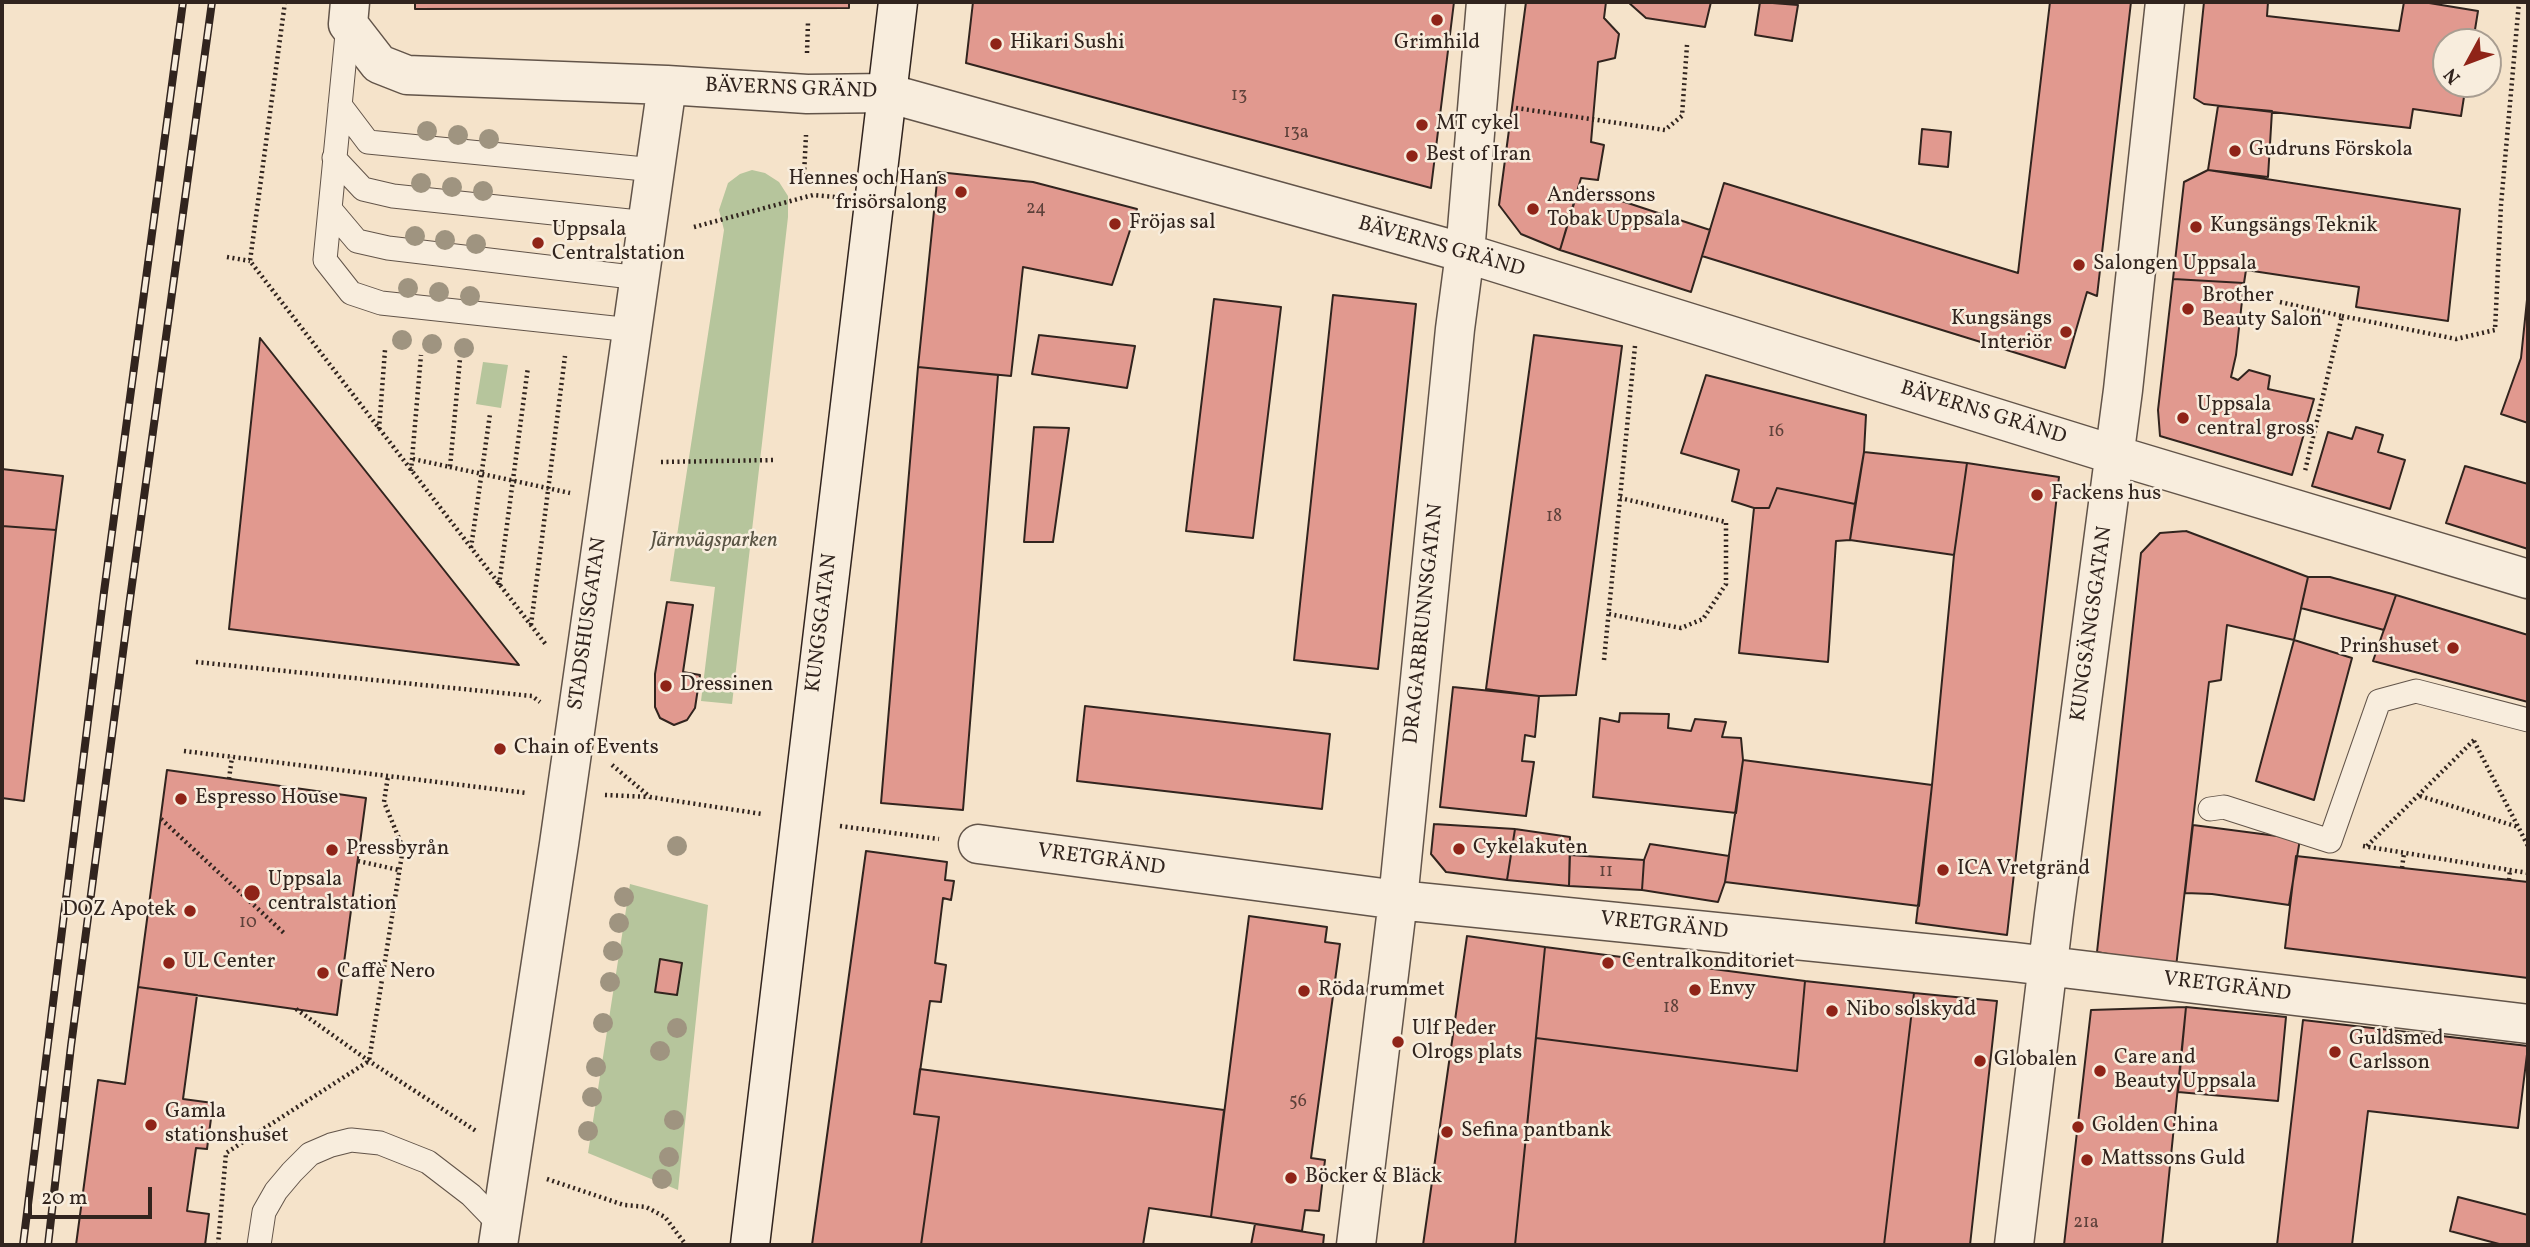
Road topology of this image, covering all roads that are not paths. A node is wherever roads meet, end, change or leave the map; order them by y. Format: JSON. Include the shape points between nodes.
{"nodes":[{"id":1,"x":898,"y":2,"type":"edge"},
{"id":2,"x":1486,"y":2,"type":"edge"},
{"id":3,"x":2165,"y":2,"type":"edge"},
{"id":4,"x":349,"y":13,"type":"edge"},
{"id":5,"x":667,"y":85,"type":"junction"},
{"id":6,"x":887,"y":93,"type":"junction"},
{"id":7,"x":340,"y":105,"type":"junction"},
{"id":8,"x":334,"y":158,"type":"junction"},
{"id":9,"x":656,"y":170,"type":"junction"},
{"id":10,"x":330,"y":209,"type":"junction"},
{"id":11,"x":648,"y":223,"type":"junction"},
{"id":12,"x":1465,"y":253,"type":"junction"},
{"id":13,"x":640,"y":278,"type":"junction"},
{"id":14,"x":632,"y":330,"type":"junction"},
{"id":15,"x":2115,"y":455,"type":"junction"},
{"id":16,"x":2528,"y":579,"type":"edge"},
{"id":17,"x":2528,"y":720,"type":"edge"},
{"id":18,"x":2210,"y":809,"type":"dead end"},
{"id":19,"x":978,"y":844,"type":"road end"},
{"id":20,"x":1398,"y":901,"type":"junction"},
{"id":21,"x":2048,"y":966,"type":"junction"},
{"id":22,"x":2528,"y":1024,"type":"edge"},
{"id":23,"x":499,"y":1235,"type":"edge"},
{"id":24,"x":259,"y":1245,"type":"edge"},
{"id":25,"x":750,"y":1245,"type":"edge"},
{"id":26,"x":1356,"y":1245,"type":"edge"},
{"id":27,"x":2014,"y":1245,"type":"edge"}],
"edges":[{"from":1,"to":6,"type":"street","name":"KUNGSGATAN"},
{"from":2,"to":12,"type":"street","name":"DRAGARBRUNNSGATAN"},
{"from":3,"to":15,"type":"street","name":"KUNGSÄNGSGATAN"},
{"from":4,"to":5,"type":"street","name":"BÄVERNS GRÄND","via":[[379,64],[407,75]]},
{"from":4,"to":7,"type":"lane"},
{"from":5,"to":6,"type":"street","name":"BÄVERNS GRÄND","via":[[807,94]]},
{"from":5,"to":9,"type":"street","name":"STADSHUSGATAN"},
{"from":6,"to":12,"type":"street","name":"BÄVERNS GRÄND"},
{"from":6,"to":25,"type":"street","name":"KUNGSGATAN"},
{"from":7,"to":8,"type":"lane"},
{"from":7,"to":9,"type":"lane","via":[[368,142]]},
{"from":8,"to":10,"type":"lane"},
{"from":8,"to":11,"type":"lane","via":[[363,189],[393,196]]},
{"from":9,"to":11,"type":"street","name":"STADSHUSGATAN"},
{"from":10,"to":13,"type":"lane","via":[[357,241],[387,248]]},
{"from":10,"to":14,"type":"lane","via":[[325,260],[351,293],[381,303]]},
{"from":11,"to":13,"type":"street","name":"STADSHUSGATAN"},
{"from":12,"to":15,"type":"street","name":"BÄVERNS GRÄND"},
{"from":12,"to":20,"type":"street","name":"DRAGARBRUNNSGATAN"},
{"from":13,"to":14,"type":"street","name":"STADSHUSGATAN"},
{"from":14,"to":23,"type":"street","name":"STADSHUSGATAN"},
{"from":15,"to":16,"type":"street","name":"BÄVERNS GRÄND"},
{"from":15,"to":21,"type":"street","name":"KUNGSÄNGSGATAN"},
{"from":17,"to":18,"type":"lane","via":[[2416,691],[2379,701],[2330,841],[2224,807]]},
{"from":19,"to":20,"type":"street","name":"VRETGRÄND"},
{"from":20,"to":21,"type":"street","name":"VRETGRÄND"},
{"from":20,"to":26,"type":"street","name":"DRAGARBRUNNSGATAN"},
{"from":21,"to":22,"type":"street","name":"VRETGRÄND"},
{"from":21,"to":27,"type":"street","name":"KUNGSÄNGSGATAN"},
{"from":23,"to":24,"type":"lane","via":[[471,1195],[428,1161],[380,1143],[351,1139],[310,1154],[292,1172],[264,1212]]}]}
